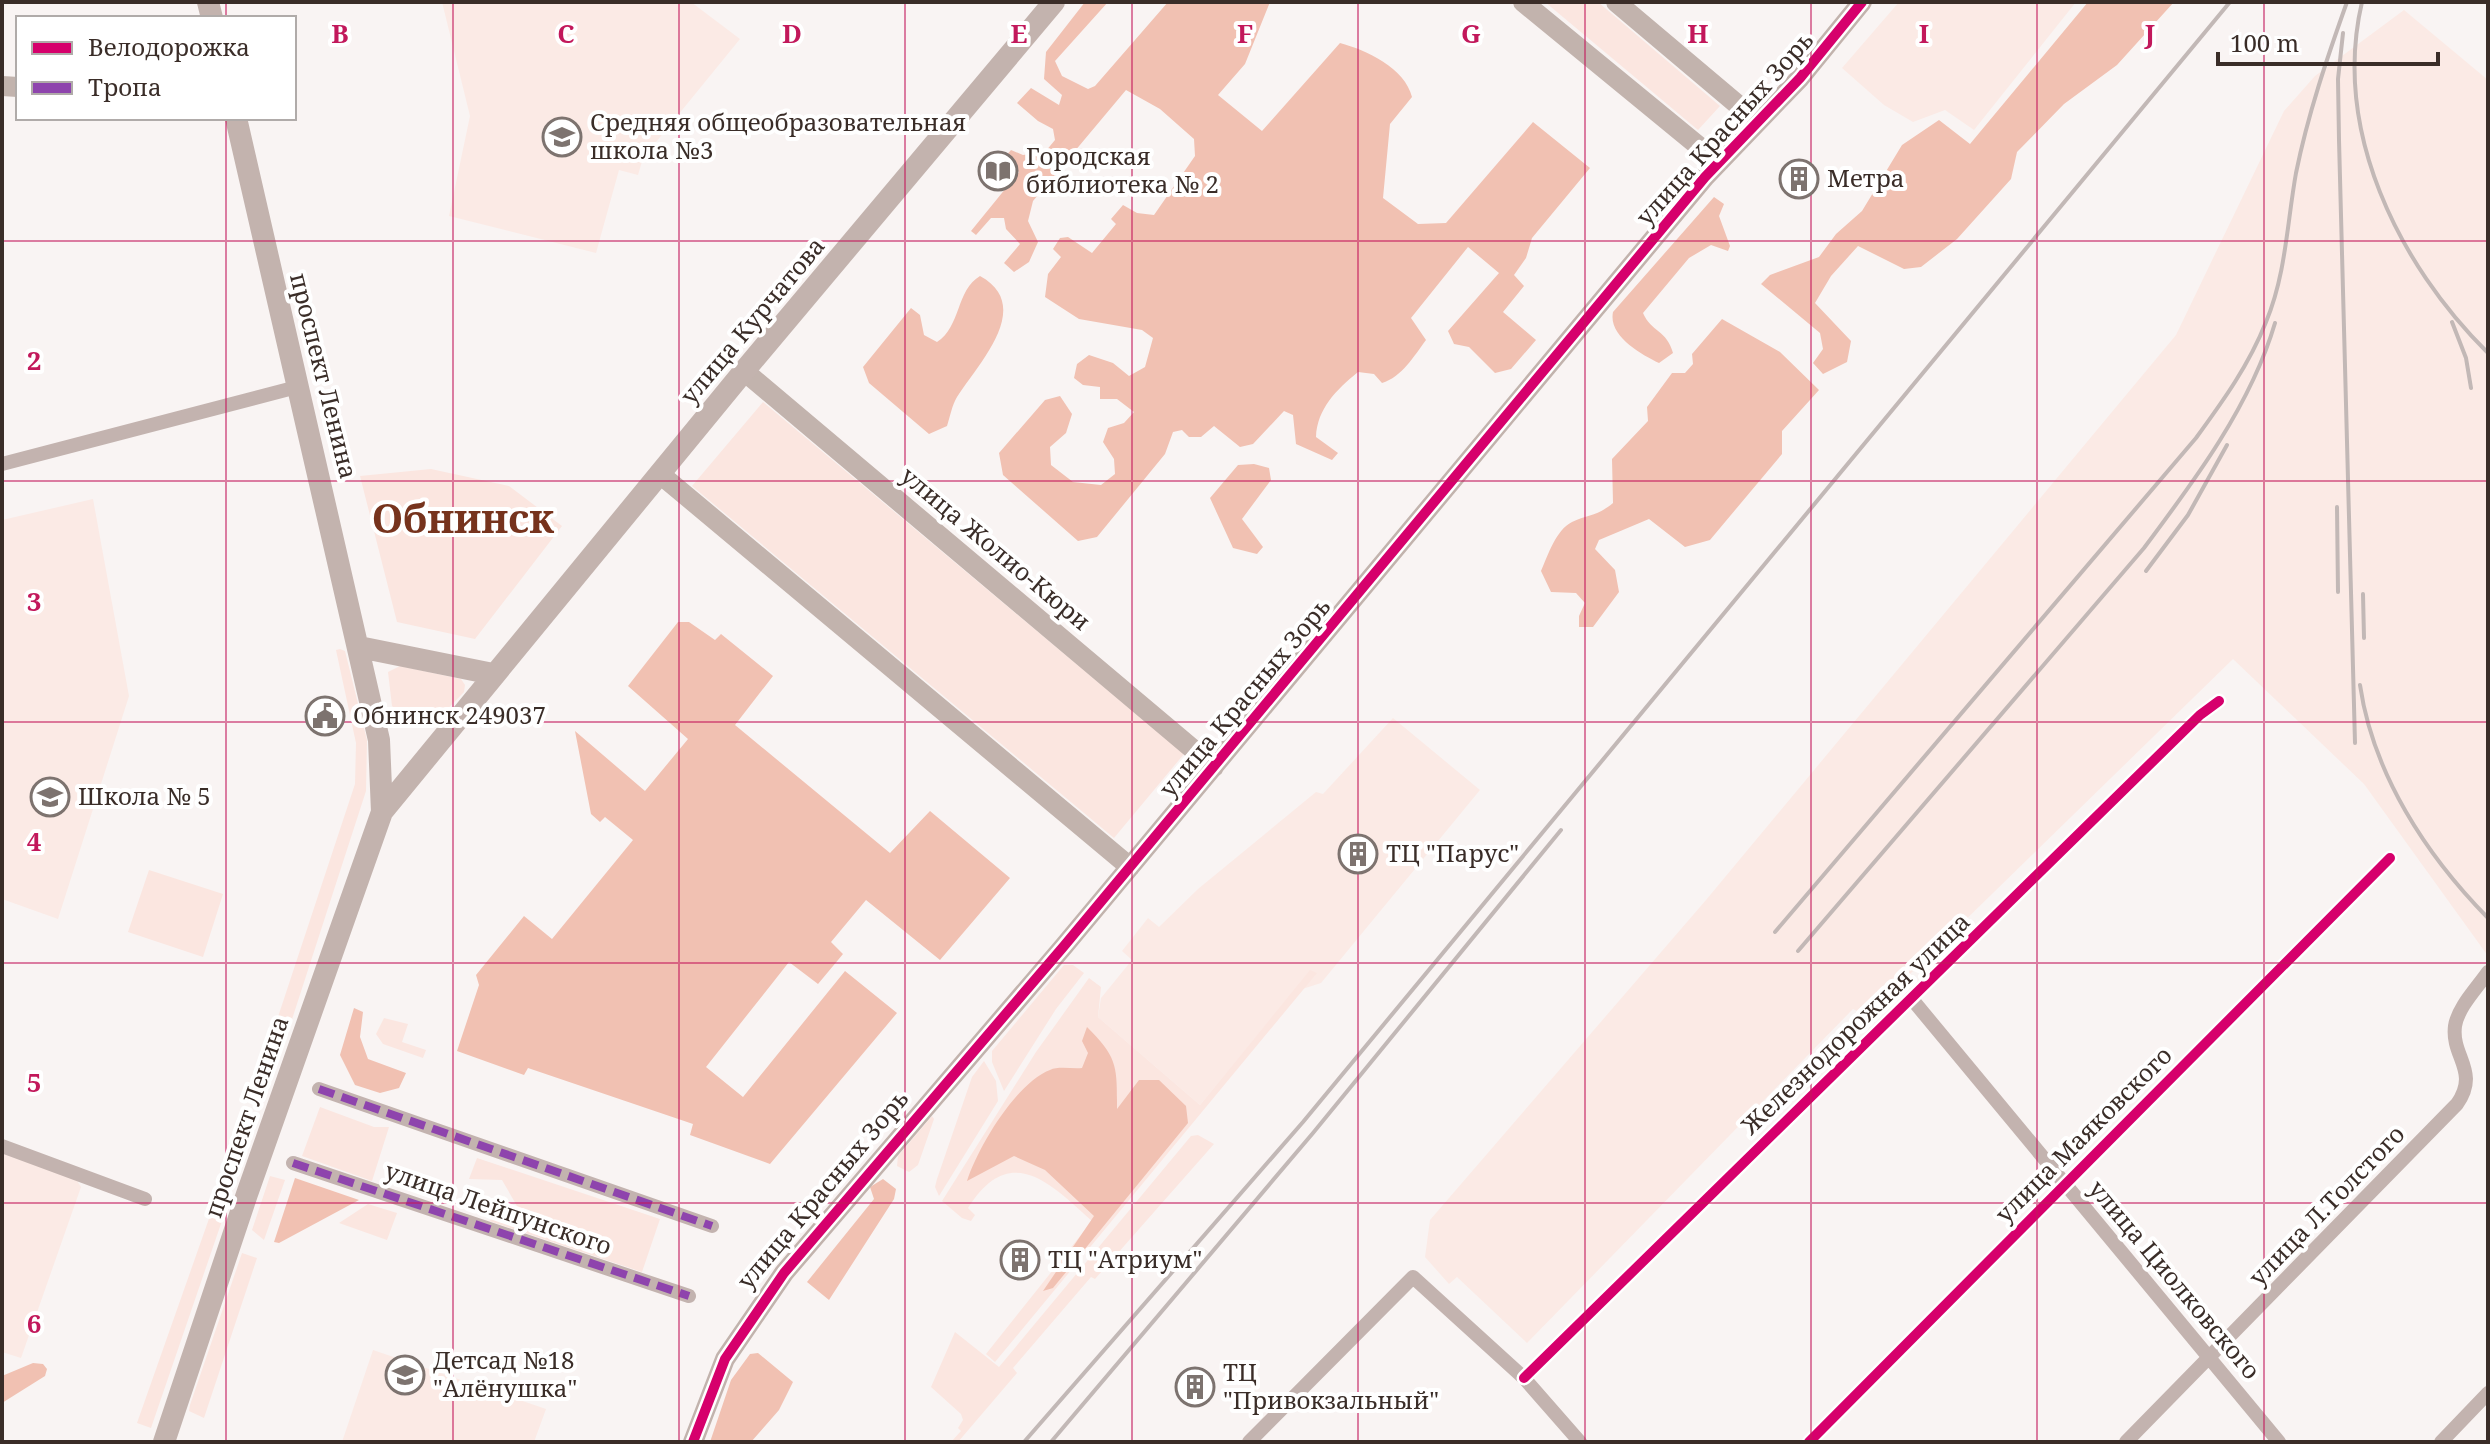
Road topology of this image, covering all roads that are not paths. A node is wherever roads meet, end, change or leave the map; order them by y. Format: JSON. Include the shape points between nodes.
{"nodes":[{"id":1,"x":1054,"y":2,"type":"edge"},
{"id":2,"x":1523,"y":2,"type":"edge"},
{"id":3,"x":1616,"y":2,"type":"edge"},
{"id":4,"x":1862,"y":2,"type":"edge"},
{"id":5,"x":236,"y":120,"type":"edge"},
{"id":6,"x":1757,"y":121,"type":"junction"},
{"id":7,"x":1718,"y":162,"type":"junction"},
{"id":8,"x":744,"y":371,"type":"junction"},
{"id":9,"x":297,"y":387,"type":"junction"},
{"id":10,"x":2,"y":464,"type":"edge"},
{"id":11,"x":660,"y":474,"type":"junction"},
{"id":12,"x":359,"y":647,"type":"junction"},
{"id":13,"x":493,"y":674,"type":"junction"},
{"id":14,"x":2219,"y":701,"type":"dead end"},
{"id":15,"x":1214,"y":767,"type":"junction"},
{"id":16,"x":382,"y":812,"type":"junction"},
{"id":17,"x":2390,"y":858,"type":"dead end"},
{"id":18,"x":1130,"y":867,"type":"junction"},
{"id":19,"x":2488,"y":972,"type":"edge"},
{"id":20,"x":1911,"y":998,"type":"junction"},
{"id":21,"x":319,"y":1089,"type":"dead end"},
{"id":22,"x":2,"y":1146,"type":"edge"},
{"id":23,"x":293,"y":1163,"type":"dead end"},
{"id":24,"x":2064,"y":1182,"type":"junction"},
{"id":25,"x":145,"y":1199,"type":"dead end"},
{"id":26,"x":712,"y":1226,"type":"dead end"},
{"id":27,"x":689,"y":1296,"type":"dead end"},
{"id":28,"x":2210,"y":1358,"type":"junction"},
{"id":29,"x":1524,"y":1378,"type":"junction"},
{"id":30,"x":2488,"y":1393,"type":"edge"},
{"id":31,"x":164,"y":1442,"type":"edge"},
{"id":32,"x":693,"y":1442,"type":"edge"},
{"id":33,"x":1249,"y":1442,"type":"edge"},
{"id":34,"x":1580,"y":1442,"type":"edge"},
{"id":35,"x":1809,"y":1442,"type":"edge"},
{"id":36,"x":2126,"y":1442,"type":"edge"},
{"id":37,"x":2279,"y":1442,"type":"edge"},
{"id":38,"x":2441,"y":1442,"type":"edge"}],
"edges":[{"from":1,"to":8,"type":"main road","name":"улица Курчатова"},
{"from":2,"to":7,"type":"street"},
{"from":3,"to":6,"type":"street"},
{"from":4,"to":6,"type":"street","name":"улица Красных Зорь"},
{"from":5,"to":9,"type":"main road","name":"проспект Ленина"},
{"from":6,"to":7,"type":"street","name":"улица Красных Зорь"},
{"from":7,"to":15,"type":"street","name":"улица Красных Зорь"},
{"from":8,"to":11,"type":"main road","name":"улица Курчатова"},
{"from":8,"to":15,"type":"street","name":"улица Жолио-Кюри"},
{"from":9,"to":10,"type":"street"},
{"from":9,"to":12,"type":"main road","name":"проспект Ленина"},
{"from":11,"to":13,"type":"main road","name":"улица Курчатова"},
{"from":11,"to":18,"type":"street"},
{"from":12,"to":13,"type":"main road"},
{"from":12,"to":16,"type":"main road","name":"проспект Ленина","via":[[379,740]]},
{"from":13,"to":16,"type":"main road","name":"улица Курчатова"},
{"from":14,"to":20,"type":"street","name":"Железнодорожная улица"},
{"from":15,"to":18,"type":"street","name":"улица Красных Зорь"},
{"from":16,"to":31,"type":"main road","name":"проспект Ленина"},
{"from":17,"to":24,"type":"street","name":"улица Маяковского"},
{"from":18,"to":32,"type":"street","name":"улица Красных Зорь","via":[[784,1273],[725,1359]]},
{"from":19,"to":28,"type":"street","name":"улица Л.Толстого","via":[[2455,1027],[2468,1077],[2457,1104]]},
{"from":20,"to":24,"type":"street","name":"улица Циолковского"},
{"from":20,"to":29,"type":"street","name":"Железнодорожная улица"},
{"from":21,"to":26,"type":"street"},
{"from":22,"to":25,"type":"street"},
{"from":23,"to":27,"type":"street","name":"улица Лейпунского"},
{"from":24,"to":28,"type":"street","name":"улица Циолковского"},
{"from":24,"to":35,"type":"street","name":"улица Маяковского"},
{"from":28,"to":36,"type":"street","name":"улица Л.Толстого"},
{"from":28,"to":37,"type":"street","name":"улица Циолковского"},
{"from":29,"to":33,"type":"street","via":[[1413,1277]]},
{"from":29,"to":34,"type":"street"},
{"from":30,"to":38,"type":"street"}]}
